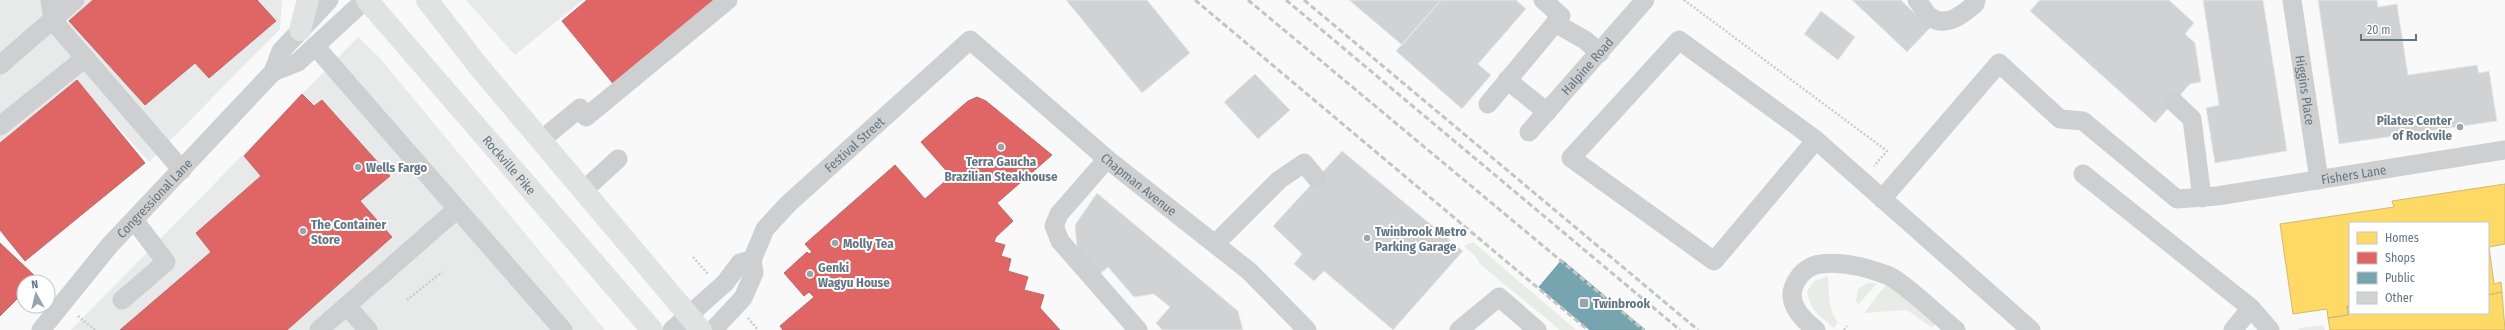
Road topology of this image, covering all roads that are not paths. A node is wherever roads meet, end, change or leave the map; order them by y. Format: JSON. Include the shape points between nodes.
{"nodes":[{"id":1,"x":50,"y":0,"type":"edge"},
{"id":2,"x":75,"y":0,"type":"edge"},
{"id":3,"x":308,"y":0,"type":"edge"},
{"id":4,"x":329,"y":0,"type":"edge"},
{"id":5,"x":366,"y":0,"type":"edge"},
{"id":6,"x":427,"y":0,"type":"edge"},
{"id":7,"x":728,"y":0,"type":"edge"},
{"id":8,"x":1543,"y":0,"type":"edge"},
{"id":9,"x":1917,"y":0,"type":"edge"},
{"id":10,"x":1976,"y":0,"type":"edge"},
{"id":11,"x":2292,"y":0,"type":"edge"},
{"id":12,"x":1638,"y":2,"type":"edge"},
{"id":13,"x":53,"y":21,"type":"junction"},
{"id":14,"x":1555,"y":23,"type":"junction"},
{"id":15,"x":300,"y":30,"type":"junction"},
{"id":16,"x":970,"y":40,"type":"joint"},
{"id":17,"x":315,"y":46,"type":"junction"},
{"id":18,"x":1600,"y":53,"type":"junction"},
{"id":19,"x":85,"y":58,"type":"junction"},
{"id":20,"x":0,"y":65,"type":"edge"},
{"id":21,"x":273,"y":72,"type":"junction"},
{"id":22,"x":1507,"y":80,"type":"junction"},
{"id":23,"x":2174,"y":102,"type":"dead end"},
{"id":24,"x":1488,"y":104,"type":"dead end"},
{"id":25,"x":1547,"y":112,"type":"junction"},
{"id":26,"x":0,"y":126,"type":"edge"},
{"id":27,"x":1529,"y":132,"type":"dead end"},
{"id":28,"x":541,"y":140,"type":"junction"},
{"id":29,"x":1816,"y":140,"type":"junction"},
{"id":30,"x":2505,"y":150,"type":"edge"},
{"id":31,"x":618,"y":158,"type":"dead end"},
{"id":32,"x":1107,"y":159,"type":"junction"},
{"id":33,"x":182,"y":170,"type":"junction"},
{"id":34,"x":2083,"y":174,"type":"dead end"},
{"id":35,"x":1317,"y":179,"type":"dead end"},
{"id":36,"x":2319,"y":180,"type":"junction"},
{"id":37,"x":584,"y":190,"type":"junction"},
{"id":38,"x":2202,"y":198,"type":"junction"},
{"id":39,"x":1882,"y":199,"type":"junction"},
{"id":40,"x":457,"y":209,"type":"junction"},
{"id":41,"x":134,"y":220,"type":"junction"},
{"id":42,"x":1216,"y":243,"type":"junction"},
{"id":43,"x":752,"y":260,"type":"junction"},
{"id":44,"x":122,"y":300,"type":"dead end"},
{"id":45,"x":347,"y":306,"type":"junction"},
{"id":46,"x":2251,"y":308,"type":"junction"},
{"id":47,"x":687,"y":325,"type":"edge"},
{"id":48,"x":42,"y":330,"type":"edge"},
{"id":49,"x":319,"y":330,"type":"edge"},
{"id":50,"x":368,"y":330,"type":"edge"},
{"id":51,"x":563,"y":330,"type":"edge"},
{"id":52,"x":652,"y":330,"type":"edge"},
{"id":53,"x":713,"y":330,"type":"edge"},
{"id":54,"x":1138,"y":330,"type":"edge"},
{"id":55,"x":1307,"y":330,"type":"edge"},
{"id":56,"x":1459,"y":330,"type":"edge"},
{"id":57,"x":1537,"y":330,"type":"edge"},
{"id":58,"x":1816,"y":330,"type":"edge"},
{"id":59,"x":1956,"y":330,"type":"edge"},
{"id":60,"x":2031,"y":330,"type":"edge"},
{"id":61,"x":2233,"y":330,"type":"edge"},
{"id":62,"x":2270,"y":330,"type":"edge"}],
"edges":[{"from":1,"to":13,"type":"street"},
{"from":2,"to":13,"type":"street"},
{"from":3,"to":15,"type":"main road"},
{"from":4,"to":15,"type":"street","name":"Congressional Lane"},
{"from":5,"to":17,"type":"street","name":"Congressional Lane"},
{"from":5,"to":52,"type":"main road","name":"Rockville Pike"},
{"from":6,"to":28,"type":"main road"},
{"from":7,"to":28,"type":"street","via":[[583,113]]},
{"from":8,"to":14,"type":"street","via":[[1561,16]]},
{"from":9,"to":10,"type":"street","via":[[1928,16],[1942,21],[1957,18],[1975,4]]},
{"from":11,"to":36,"type":"street","name":"Higgins Place"},
{"from":12,"to":18,"type":"street","name":"Halpine Road"},
{"from":13,"to":19,"type":"street"},
{"from":13,"to":20,"type":"street"},
{"from":14,"to":18,"type":"street","via":[[1585,40]]},
{"from":14,"to":22,"type":"street"},
{"from":15,"to":21,"type":"street","name":"Congressional Lane","via":[[281,51]]},
{"from":16,"to":32,"type":"street","name":"Chapman Avenue"},
{"from":16,"to":43,"type":"street","name":"Festival Street","via":[[788,204],[765,229]]},
{"from":17,"to":21,"type":"street","name":"Congressional Lane","via":[[298,62]]},
{"from":17,"to":40,"type":"street"},
{"from":18,"to":25,"type":"street","name":"Halpine Road"},
{"from":19,"to":26,"type":"street"},
{"from":19,"to":33,"type":"street"},
{"from":21,"to":33,"type":"street","name":"Congressional Lane"},
{"from":22,"to":24,"type":"street"},
{"from":22,"to":25,"type":"street"},
{"from":23,"to":38,"type":"street","via":[[2192,119]]},
{"from":25,"to":27,"type":"street","name":"Halpine Road"},
{"from":28,"to":37,"type":"main road"},
{"from":29,"to":29,"type":"street","via":[[1714,261],[1571,158],[1679,40]]},
{"from":29,"to":39,"type":"street"},
{"from":30,"to":36,"type":"street","name":"Fishers Lane"},
{"from":31,"to":37,"type":"street"},
{"from":32,"to":42,"type":"street","name":"Chapman Avenue","via":[[1184,221]]},
{"from":32,"to":54,"type":"street","via":[[1059,214],[1054,226],[1060,241]]},
{"from":33,"to":41,"type":"street","name":"Congressional Lane"},
{"from":34,"to":46,"type":"street"},
{"from":35,"to":42,"type":"street","via":[[1304,163],[1279,180]]},
{"from":36,"to":38,"type":"street","name":"Fishers Lane"},
{"from":37,"to":47,"type":"main road"},
{"from":38,"to":39,"type":"street","name":"Fishers Lane","via":[[2177,199],[2082,121],[2060,119],[1999,64]]},
{"from":39,"to":60,"type":"street"},
{"from":40,"to":45,"type":"street"},
{"from":40,"to":51,"type":"street"},
{"from":41,"to":44,"type":"street","via":[[166,262]]},
{"from":41,"to":48,"type":"street","name":"Congressional Lane","via":[[109,246]]},
{"from":42,"to":55,"type":"street","name":"Chapman Avenue","via":[[1249,271]]},
{"from":43,"to":47,"type":"street","via":[[740,263]]},
{"from":43,"to":53,"type":"street","name":"Festival Street","via":[[754,273],[743,298]]},
{"from":45,"to":49,"type":"street"},
{"from":45,"to":50,"type":"street"},
{"from":46,"to":61,"type":"street"},
{"from":46,"to":62,"type":"street"},
{"from":56,"to":57,"type":"street","via":[[1498,297]]},
{"from":58,"to":59,"type":"street","via":[[1796,310],[1791,297],[1794,284],[1802,272],[1820,264],[1849,265],[1889,276]]}]}
